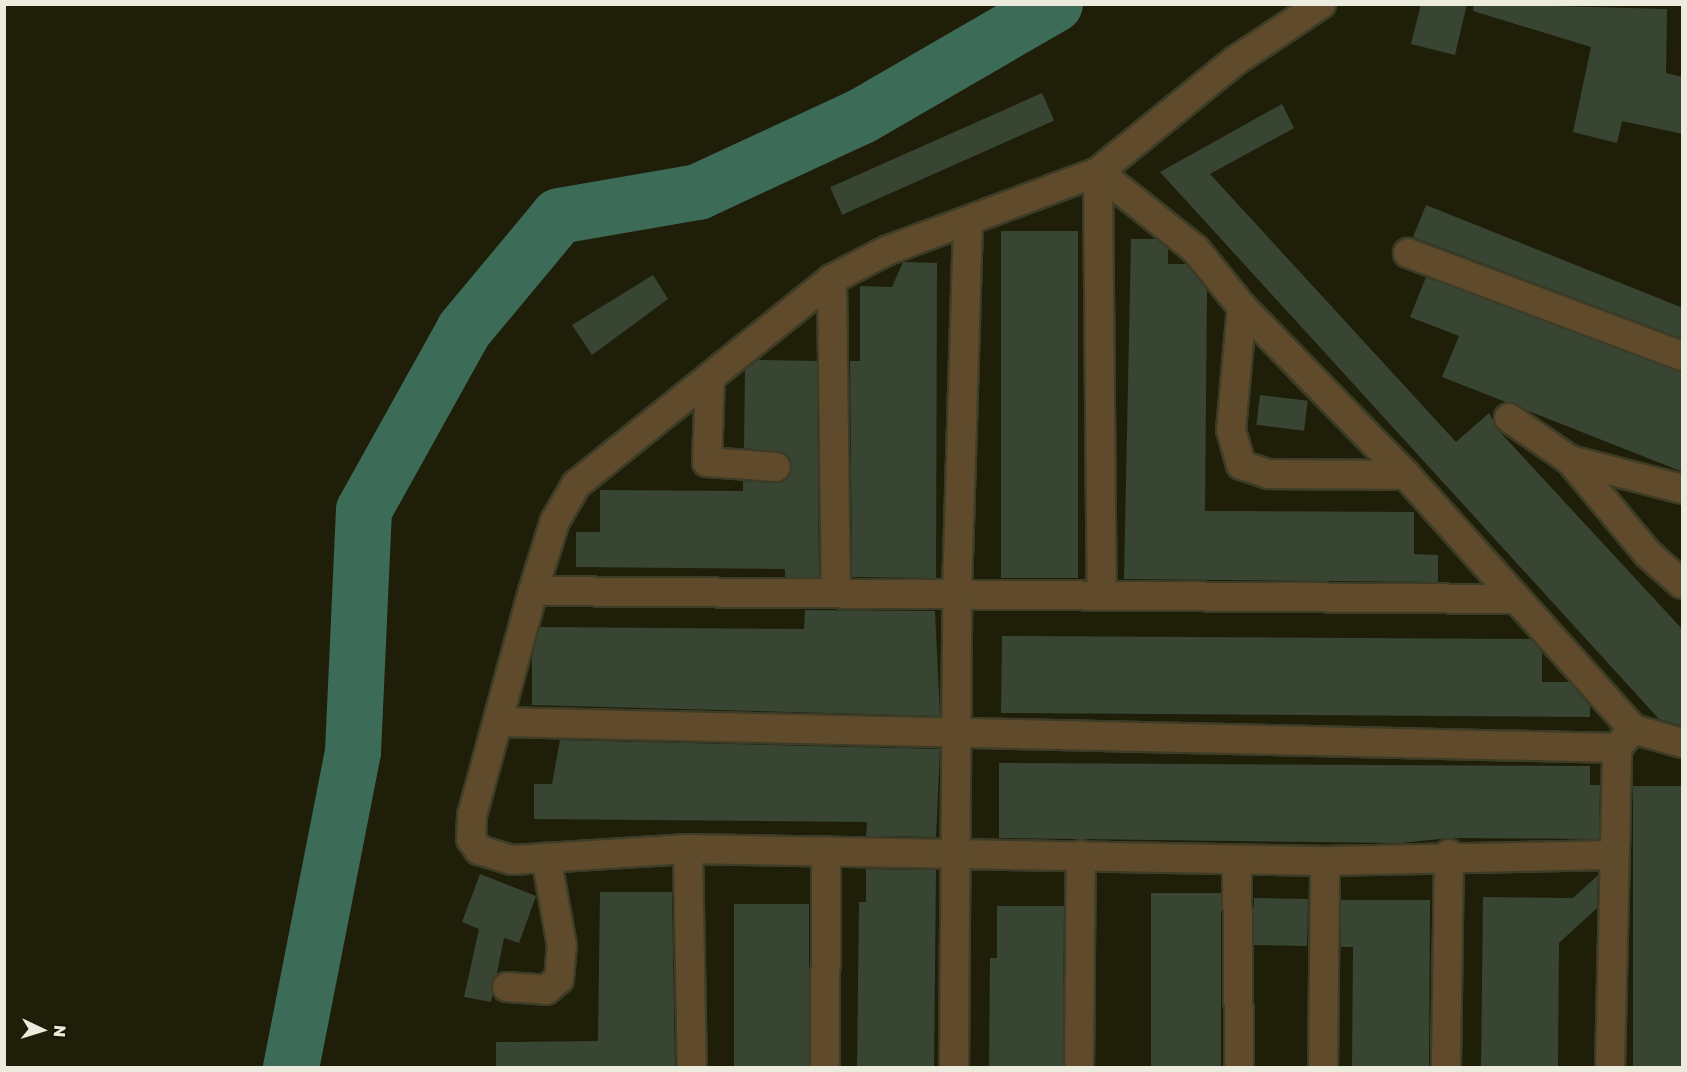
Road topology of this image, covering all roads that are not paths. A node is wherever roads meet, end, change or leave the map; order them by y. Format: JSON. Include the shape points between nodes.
{"nodes":[{"id":1,"x":1321,"y":4,"type":"edge"},
{"id":2,"x":1098,"y":172,"type":"junction"},
{"id":3,"x":968,"y":223,"type":"junction"},
{"id":4,"x":1408,"y":253,"type":"dead end"},
{"id":5,"x":832,"y":279,"type":"junction"},
{"id":6,"x":1242,"y":308,"type":"junction"},
{"id":7,"x":1683,"y":356,"type":"edge"},
{"id":8,"x":710,"y":377,"type":"junction"},
{"id":9,"x":1509,"y":418,"type":"dead end"},
{"id":10,"x":1570,"y":460,"type":"junction"},
{"id":11,"x":776,"y":467,"type":"dead end"},
{"id":12,"x":1406,"y":475,"type":"junction"},
{"id":13,"x":1683,"y":489,"type":"edge"},
{"id":14,"x":1683,"y":584,"type":"edge"},
{"id":15,"x":533,"y":591,"type":"junction"},
{"id":16,"x":836,"y":591,"type":"junction"},
{"id":17,"x":957,"y":593,"type":"junction"},
{"id":18,"x":1102,"y":596,"type":"junction"},
{"id":19,"x":1516,"y":598,"type":"junction"},
{"id":20,"x":498,"y":722,"type":"junction"},
{"id":21,"x":957,"y":731,"type":"junction"},
{"id":22,"x":1625,"y":738,"type":"junction"},
{"id":23,"x":1683,"y":743,"type":"edge"},
{"id":24,"x":688,"y":849,"type":"junction"},
{"id":25,"x":958,"y":850,"type":"junction"},
{"id":26,"x":826,"y":851,"type":"junction"},
{"id":27,"x":1081,"y":855,"type":"junction"},
{"id":28,"x":1449,"y":855,"type":"junction"},
{"id":29,"x":1612,"y":855,"type":"junction"},
{"id":30,"x":546,"y":857,"type":"junction"},
{"id":31,"x":1237,"y":860,"type":"junction"},
{"id":32,"x":1325,"y":861,"type":"junction"},
{"id":33,"x":507,"y":987,"type":"dead end"},
{"id":34,"x":692,"y":1068,"type":"edge"},
{"id":35,"x":825,"y":1068,"type":"edge"},
{"id":36,"x":954,"y":1068,"type":"edge"},
{"id":37,"x":1079,"y":1068,"type":"edge"},
{"id":38,"x":1239,"y":1068,"type":"edge"},
{"id":39,"x":1323,"y":1068,"type":"edge"},
{"id":40,"x":1446,"y":1068,"type":"edge"},
{"id":41,"x":1610,"y":1068,"type":"edge"}],
"edges":[{"from":1,"to":2,"type":"street","via":[[1235,61]]},
{"from":2,"to":3,"type":"street"},
{"from":2,"to":6,"type":"street","via":[[1178,232]]},
{"from":2,"to":18,"type":"street"},
{"from":3,"to":5,"type":"street","via":[[888,250]]},
{"from":3,"to":17,"type":"street"},
{"from":4,"to":7,"type":"street"},
{"from":5,"to":8,"type":"street"},
{"from":5,"to":16,"type":"street"},
{"from":6,"to":12,"type":"street"},
{"from":6,"to":12,"type":"street","via":[[1231,430],[1241,465],[1269,474]]},
{"from":8,"to":11,"type":"street","via":[[707,462]]},
{"from":8,"to":15,"type":"street","via":[[576,485],[555,520]]},
{"from":9,"to":10,"type":"street"},
{"from":10,"to":13,"type":"street"},
{"from":10,"to":14,"type":"street","via":[[1648,554]]},
{"from":12,"to":19,"type":"street"},
{"from":15,"to":16,"type":"street"},
{"from":15,"to":20,"type":"street"},
{"from":16,"to":17,"type":"street"},
{"from":17,"to":18,"type":"street"},
{"from":17,"to":21,"type":"street"},
{"from":18,"to":19,"type":"street"},
{"from":19,"to":22,"type":"street"},
{"from":20,"to":21,"type":"street"},
{"from":20,"to":30,"type":"street","via":[[471,839],[479,850],[512,860]]},
{"from":21,"to":22,"type":"street"},
{"from":21,"to":25,"type":"street"},
{"from":22,"to":23,"type":"street"},
{"from":22,"to":29,"type":"street"},
{"from":24,"to":26,"type":"street"},
{"from":24,"to":30,"type":"street"},
{"from":24,"to":34,"type":"street"},
{"from":25,"to":26,"type":"street"},
{"from":25,"to":27,"type":"street"},
{"from":25,"to":36,"type":"street"},
{"from":26,"to":35,"type":"street"},
{"from":27,"to":31,"type":"street"},
{"from":27,"to":37,"type":"street"},
{"from":28,"to":29,"type":"street"},
{"from":28,"to":32,"type":"street"},
{"from":28,"to":40,"type":"street"},
{"from":29,"to":41,"type":"street"},
{"from":30,"to":33,"type":"street","via":[[562,946],[559,979],[546,990]]},
{"from":31,"to":32,"type":"street"},
{"from":31,"to":38,"type":"street"},
{"from":32,"to":39,"type":"street"}]}
